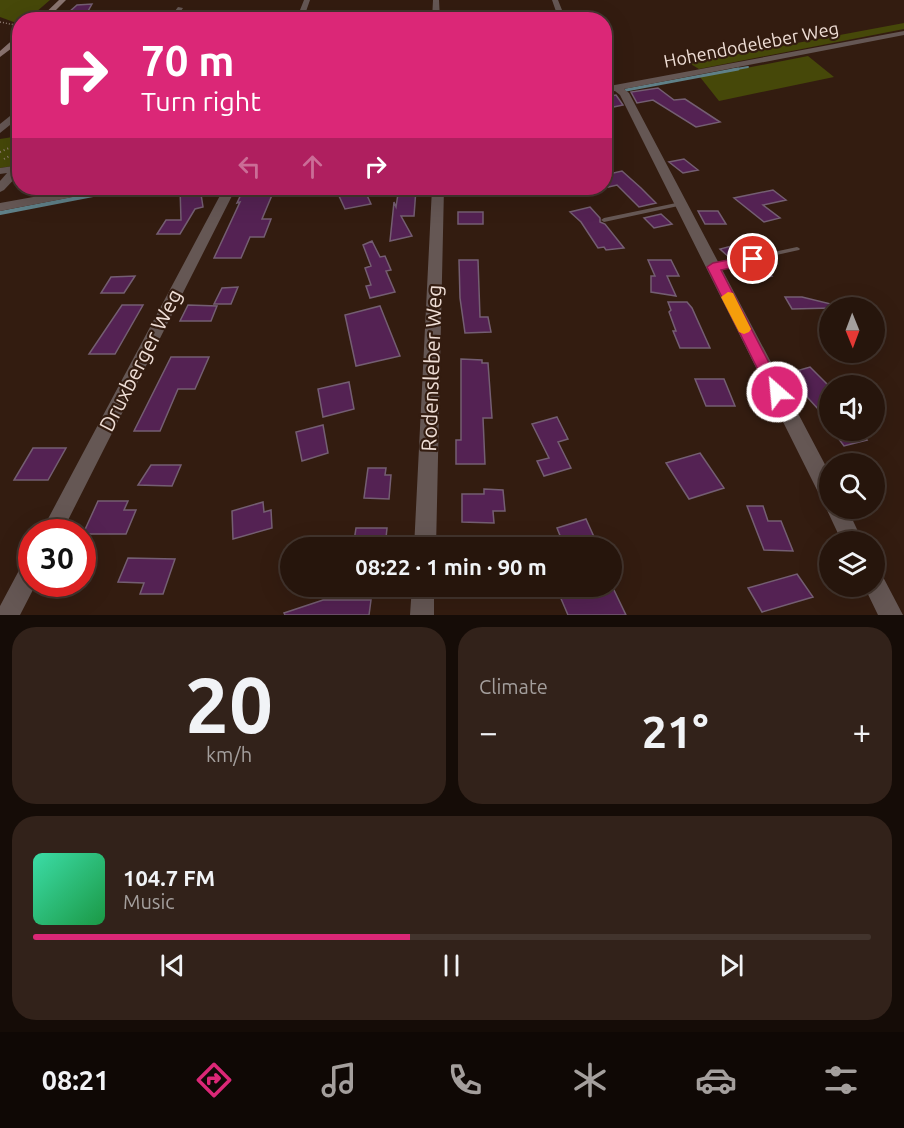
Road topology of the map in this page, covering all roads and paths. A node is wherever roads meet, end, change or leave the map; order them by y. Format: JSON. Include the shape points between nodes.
{"nodes":[{"id":1,"x":63,"y":0,"type":"edge"},
{"id":2,"x":307,"y":0,"type":"edge"},
{"id":3,"x":180,"y":8,"type":"dead end"},
{"id":4,"x":50,"y":12,"type":"edge"},
{"id":5,"x":177,"y":12,"type":"edge"},
{"id":6,"x":302,"y":12,"type":"edge"},
{"id":7,"x":904,"y":33,"type":"edge"},
{"id":8,"x":12,"y":46,"type":"edge"},
{"id":9,"x":0,"y":56,"type":"edge"},
{"id":10,"x":612,"y":89,"type":"edge"},
{"id":11,"x":612,"y":89,"type":"edge"},
{"id":12,"x":12,"y":119,"type":"edge"},
{"id":13,"x":0,"y":130,"type":"edge"},
{"id":14,"x":12,"y":175,"type":"edge"},
{"id":15,"x":0,"y":188,"type":"edge"},
{"id":16,"x":63,"y":195,"type":"edge"},
{"id":17,"x":226,"y":195,"type":"edge"},
{"id":18,"x":438,"y":195,"type":"edge"},
{"id":19,"x":681,"y":204,"type":"junction"},
{"id":20,"x":0,"y":207,"type":"edge"},
{"id":21,"x":604,"y":220,"type":"dead end"},
{"id":22,"x":797,"y":249,"type":"dead end"},
{"id":23,"x":713,"y":267,"type":"junction"},
{"id":24,"x":819,"y":474,"type":"edge"},
{"id":25,"x":58,"y":519,"type":"edge"},
{"id":26,"x":425,"y":537,"type":"edge"},
{"id":27,"x":18,"y":596,"type":"edge"},
{"id":28,"x":423,"y":597,"type":"edge"},
{"id":29,"x":881,"y":597,"type":"edge"},
{"id":30,"x":8,"y":615,"type":"edge"},
{"id":31,"x":422,"y":615,"type":"edge"},
{"id":32,"x":891,"y":615,"type":"edge"}],
"edges":[{"from":1,"to":4,"type":"main road"},
{"from":2,"to":6,"type":"street"},
{"from":3,"to":5,"type":"street"},
{"from":7,"to":10,"type":"street","name":"Hohendodeleber Weg"},
{"from":8,"to":9,"type":"main road"},
{"from":11,"to":19,"type":"street","via":[[624,93]]},
{"from":12,"to":13,"type":"street"},
{"from":14,"to":15,"type":"street"},
{"from":16,"to":20,"type":"street"},
{"from":17,"to":25,"type":"street","name":"Druxberger Weg"},
{"from":18,"to":26,"type":"street","name":"Rodensleber Weg"},
{"from":19,"to":21,"type":"lane"},
{"from":19,"to":23,"type":"street"},
{"from":22,"to":23,"type":"lane"},
{"from":23,"to":24,"type":"street"},
{"from":27,"to":30,"type":"street"},
{"from":28,"to":31,"type":"street"},
{"from":29,"to":32,"type":"street"}]}
